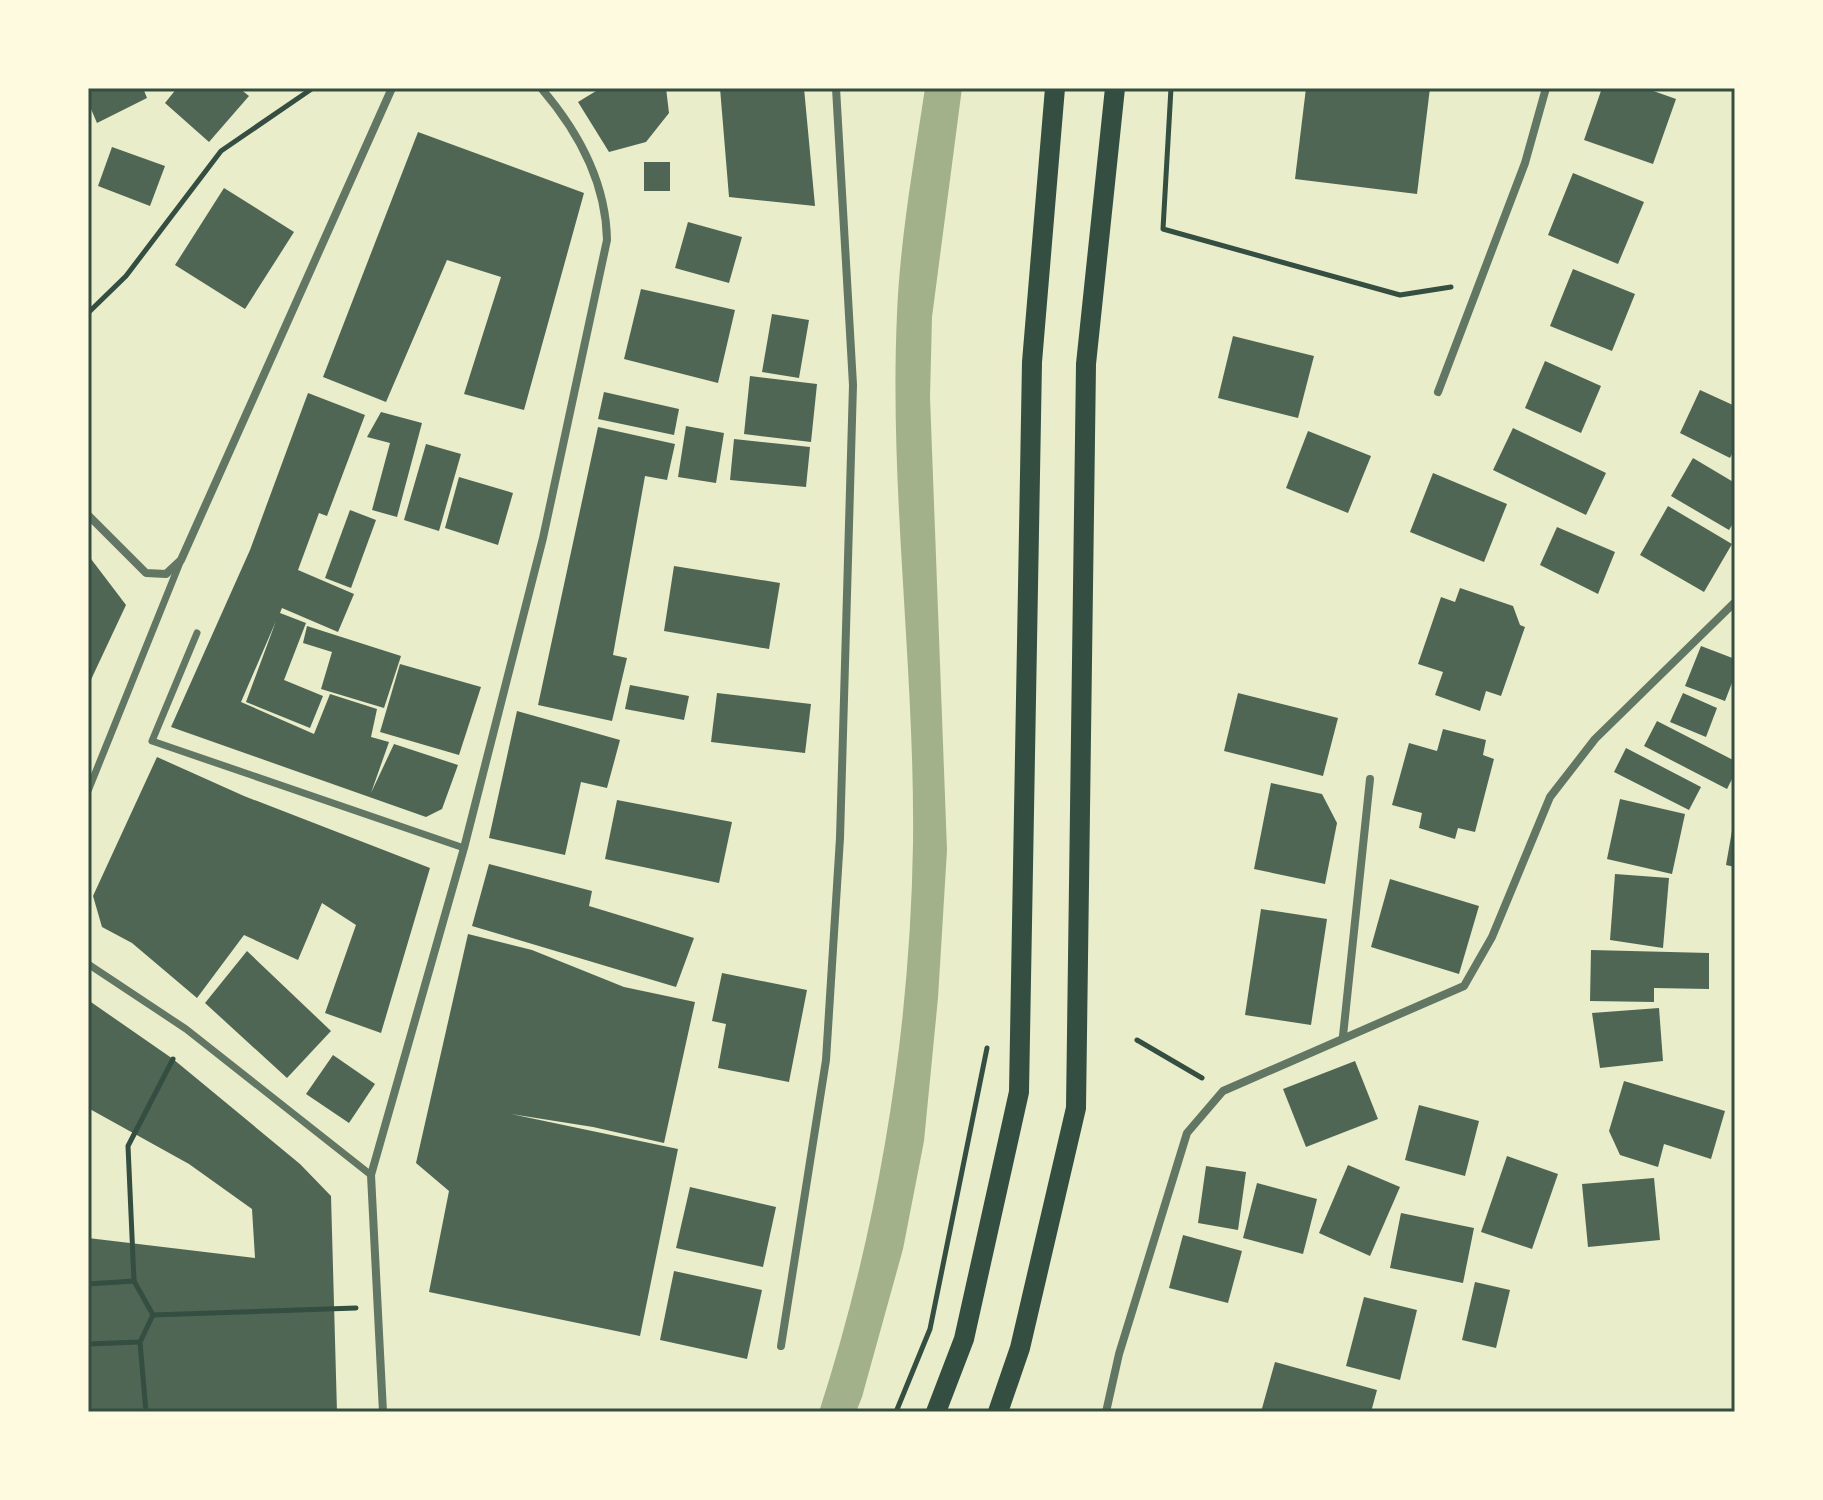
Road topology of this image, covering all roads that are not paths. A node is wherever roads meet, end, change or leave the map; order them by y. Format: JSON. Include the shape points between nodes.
{"nodes":[{"id":1,"x":392,"y":88,"type":"edge"},
{"id":2,"x":541,"y":88,"type":"edge"},
{"id":3,"x":836,"y":88,"type":"edge"},
{"id":4,"x":1055,"y":88,"type":"edge"},
{"id":5,"x":1115,"y":88,"type":"edge"},
{"id":6,"x":1546,"y":88,"type":"edge"},
{"id":7,"x":1438,"y":392,"type":"dead end"},
{"id":8,"x":88,"y":515,"type":"edge"},
{"id":9,"x":181,"y":560,"type":"junction"},
{"id":10,"x":1735,"y":602,"type":"edge"},
{"id":11,"x":197,"y":633,"type":"dead end"},
{"id":12,"x":1370,"y":779,"type":"dead end"},
{"id":13,"x":88,"y":791,"type":"edge"},
{"id":14,"x":464,"y":848,"type":"junction"},
{"id":15,"x":88,"y":964,"type":"edge"},
{"id":16,"x":1343,"y":1036,"type":"junction"},
{"id":17,"x":371,"y":1175,"type":"junction"},
{"id":18,"x":781,"y":1346,"type":"dead end"},
{"id":19,"x":383,"y":1412,"type":"edge"},
{"id":20,"x":936,"y":1412,"type":"edge"},
{"id":21,"x":998,"y":1412,"type":"edge"},
{"id":22,"x":1106,"y":1412,"type":"edge"}],
"edges":[{"from":1,"to":9,"type":"street"},
{"from":2,"to":14,"type":"street","via":[[562,113],[596,175],[607,240],[543,538]]},
{"from":3,"to":18,"type":"street","via":[[853,385],[840,838],[826,1060]]},
{"from":4,"to":20,"type":"main road","via":[[1032,362],[1019,1092],[964,1339]]},
{"from":5,"to":21,"type":"main road","via":[[1086,364],[1076,1108],[1020,1348]]},
{"from":6,"to":7,"type":"street","via":[[1525,163]]},
{"from":8,"to":9,"type":"street","via":[[146,573],[166,574]]},
{"from":9,"to":13,"type":"street"},
{"from":10,"to":16,"type":"street","via":[[1595,739],[1550,797],[1492,937],[1464,986]]},
{"from":11,"to":14,"type":"street","via":[[152,741]]},
{"from":12,"to":16,"type":"street"},
{"from":14,"to":17,"type":"street"},
{"from":15,"to":17,"type":"street","via":[[186,1029]]},
{"from":16,"to":22,"type":"street","via":[[1223,1091],[1187,1133]]},
{"from":17,"to":19,"type":"street"}]}
